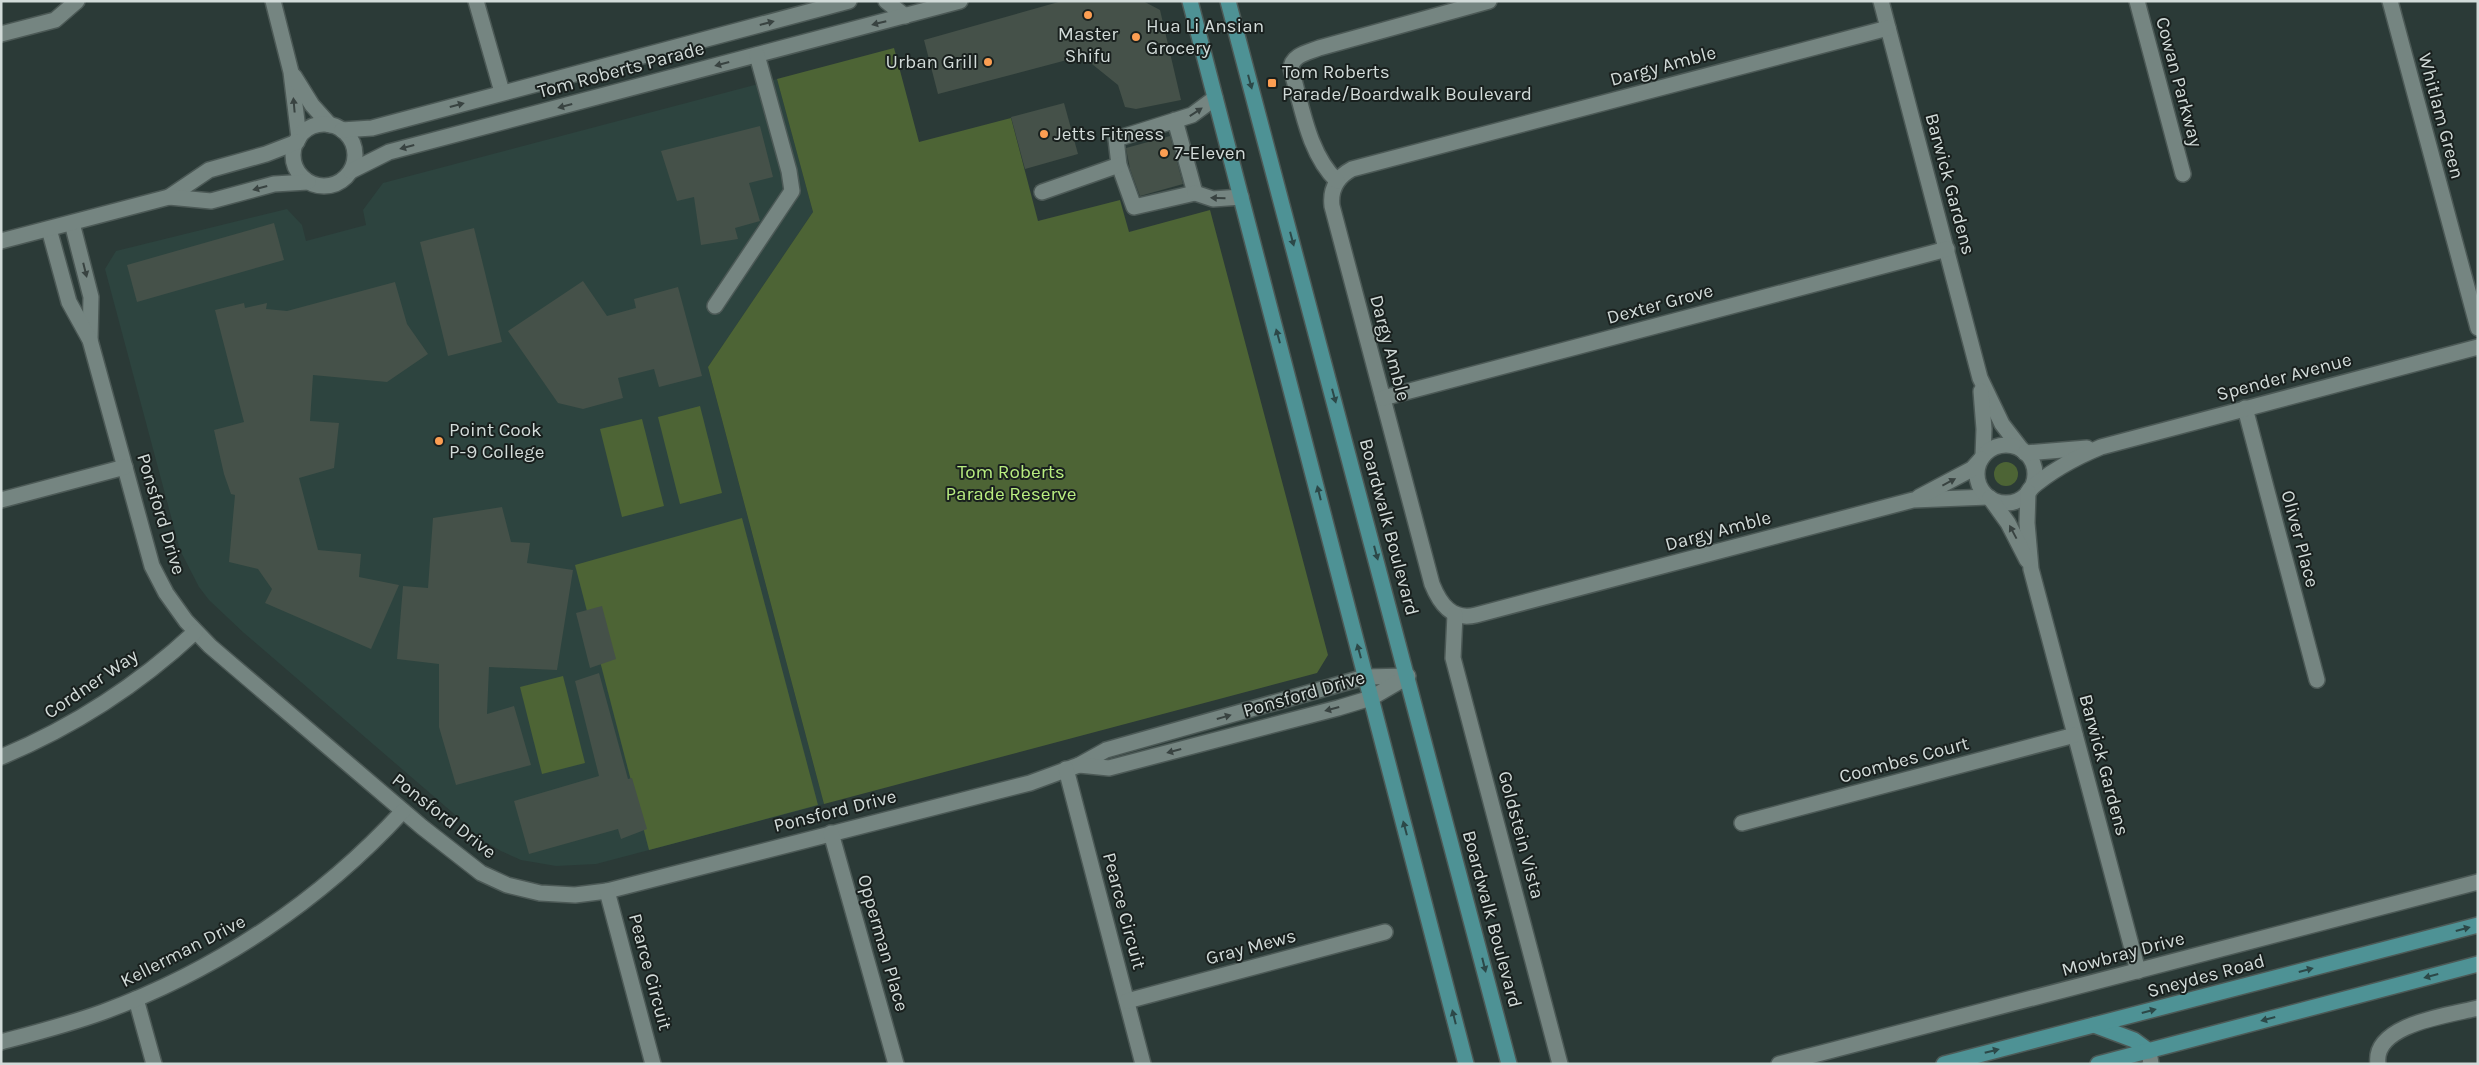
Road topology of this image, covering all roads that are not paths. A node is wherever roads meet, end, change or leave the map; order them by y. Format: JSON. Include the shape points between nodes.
{"nodes":[{"id":1,"x":77,"y":1,"type":"edge"},
{"id":2,"x":272,"y":1,"type":"edge"},
{"id":3,"x":476,"y":1,"type":"edge"},
{"id":4,"x":849,"y":1,"type":"edge"},
{"id":5,"x":886,"y":1,"type":"edge"},
{"id":6,"x":960,"y":1,"type":"edge"},
{"id":7,"x":1190,"y":1,"type":"edge"},
{"id":8,"x":1228,"y":1,"type":"edge"},
{"id":9,"x":1489,"y":1,"type":"edge"},
{"id":10,"x":1881,"y":1,"type":"edge"},
{"id":11,"x":2137,"y":1,"type":"edge"},
{"id":12,"x":2390,"y":1,"type":"edge"},
{"id":13,"x":905,"y":16,"type":"junction"},
{"id":14,"x":1888,"y":28,"type":"junction"},
{"id":15,"x":1,"y":34,"type":"edge"},
{"id":16,"x":756,"y":55,"type":"junction"},
{"id":17,"x":291,"y":72,"type":"junction"},
{"id":18,"x":502,"y":92,"type":"junction"},
{"id":19,"x":1215,"y":98,"type":"junction"},
{"id":20,"x":1175,"y":120,"type":"junction"},
{"id":21,"x":336,"y":128,"type":"junction"},
{"id":22,"x":298,"y":140,"type":"junction"},
{"id":23,"x":1119,"y":165,"type":"junction"},
{"id":24,"x":351,"y":171,"type":"junction"},
{"id":25,"x":2183,"y":174,"type":"dead end"},
{"id":26,"x":1337,"y":181,"type":"junction"},
{"id":27,"x":308,"y":182,"type":"junction"},
{"id":28,"x":1042,"y":192,"type":"dead end"},
{"id":29,"x":1195,"y":193,"type":"junction"},
{"id":30,"x":169,"y":197,"type":"junction"},
{"id":31,"x":1241,"y":197,"type":"junction"},
{"id":32,"x":72,"y":222,"type":"junction"},
{"id":33,"x":49,"y":229,"type":"junction"},
{"id":34,"x":1,"y":241,"type":"edge"},
{"id":35,"x":1947,"y":249,"type":"junction"},
{"id":36,"x":715,"y":306,"type":"dead end"},
{"id":37,"x":2478,"y":328,"type":"edge"},
{"id":38,"x":90,"y":340,"type":"junction"},
{"id":39,"x":2478,"y":348,"type":"edge"},
{"id":40,"x":1980,"y":378,"type":"junction"},
{"id":41,"x":1383,"y":398,"type":"junction"},
{"id":42,"x":2245,"y":408,"type":"junction"},
{"id":43,"x":2101,"y":447,"type":"junction"},
{"id":44,"x":2024,"y":452,"type":"junction"},
{"id":45,"x":1982,"y":458,"type":"junction"},
{"id":46,"x":125,"y":467,"type":"junction"},
{"id":47,"x":2029,"y":491,"type":"junction"},
{"id":48,"x":1989,"y":497,"type":"junction"},
{"id":49,"x":1,"y":500,"type":"edge"},
{"id":50,"x":1913,"y":500,"type":"junction"},
{"id":51,"x":2031,"y":568,"type":"junction"},
{"id":52,"x":1455,"y":614,"type":"junction"},
{"id":53,"x":195,"y":632,"type":"junction"},
{"id":54,"x":1408,"y":676,"type":"junction"},
{"id":55,"x":1365,"y":677,"type":"junction"},
{"id":56,"x":2317,"y":680,"type":"dead end"},
{"id":57,"x":1371,"y":698,"type":"junction"},
{"id":58,"x":2075,"y":735,"type":"junction"},
{"id":59,"x":1,"y":757,"type":"edge"},
{"id":60,"x":1072,"y":767,"type":"junction"},
{"id":61,"x":403,"y":811,"type":"junction"},
{"id":62,"x":1742,"y":823,"type":"dead end"},
{"id":63,"x":831,"y":833,"type":"junction"},
{"id":64,"x":2478,"y":882,"type":"edge"},
{"id":65,"x":607,"y":891,"type":"junction"},
{"id":66,"x":2478,"y":925,"type":"edge"},
{"id":67,"x":1385,"y":932,"type":"dead end"},
{"id":68,"x":2478,"y":964,"type":"edge"},
{"id":69,"x":2138,"y":971,"type":"junction"},
{"id":70,"x":136,"y":999,"type":"junction"},
{"id":71,"x":1126,"y":1001,"type":"junction"},
{"id":72,"x":2478,"y":1008,"type":"edge"},
{"id":73,"x":2094,"y":1025,"type":"junction"},
{"id":74,"x":1502,"y":1036,"type":"junction"},
{"id":75,"x":1,"y":1042,"type":"edge"},
{"id":76,"x":2150,"y":1057,"type":"edge"},
{"id":77,"x":154,"y":1064,"type":"edge"},
{"id":78,"x":654,"y":1064,"type":"edge"},
{"id":79,"x":896,"y":1064,"type":"edge"},
{"id":80,"x":1143,"y":1064,"type":"edge"},
{"id":81,"x":1466,"y":1064,"type":"edge"},
{"id":82,"x":1509,"y":1064,"type":"edge"},
{"id":83,"x":1518,"y":1064,"type":"edge"},
{"id":84,"x":1560,"y":1064,"type":"edge"},
{"id":85,"x":1779,"y":1064,"type":"edge"},
{"id":86,"x":1944,"y":1064,"type":"edge"},
{"id":87,"x":2098,"y":1064,"type":"edge"},
{"id":88,"x":2378,"y":1064,"type":"edge"}],
"edges":[{"from":1,"to":15,"type":"street","via":[[55,20]]},
{"from":2,"to":17,"type":"street"},
{"from":3,"to":18,"type":"street"},
{"from":18,"to":4,"type":"street","name":"Tom Roberts Parade","one_way":true},
{"from":5,"to":13,"type":"street"},
{"from":6,"to":13,"type":"street","name":"Tom Roberts Parade"},
{"from":7,"to":19,"type":"main road"},
{"from":8,"to":54,"type":"main road","name":"Boardwalk Boulevard","one_way":true},
{"from":9,"to":26,"type":"street","via":[[1319,48],[1295,59],[1291,69],[1314,145],[1325,170]]},
{"from":10,"to":14,"type":"street","name":"Barwick Gardens"},
{"from":11,"to":25,"type":"street","name":"Cowan Parkway"},
{"from":12,"to":37,"type":"street","name":"Whitlam Green"},
{"from":13,"to":16,"type":"street","name":"Tom Roberts Parade","one_way":true},
{"from":14,"to":26,"type":"street","name":"Dargy Amble","via":[[1363,166],[1346,172]]},
{"from":14,"to":35,"type":"street","name":"Barwick Gardens"},
{"from":16,"to":24,"type":"street","name":"Tom Roberts Parade","one_way":true,"via":[[389,152]]},
{"from":16,"to":36,"type":"street","via":[[790,171],[792,191]]},
{"from":17,"to":21,"type":"street","via":[[312,105]]},
{"from":22,"to":17,"type":"street","one_way":true},
{"from":21,"to":18,"type":"street","name":"Tom Roberts Parade","one_way":true,"via":[[372,128]]},
{"from":20,"to":19,"type":"street","one_way":true,"via":[[1192,116]]},
{"from":19,"to":31,"type":"main road"},
{"from":20,"to":23,"type":"street","via":[[1116,139]]},
{"from":20,"to":29,"type":"street"},
{"from":21,"to":22,"type":"street","via":[[312,127]]},
{"from":21,"to":24,"type":"street","via":[[353,144],[355,154]]},
{"from":22,"to":27,"type":"street","via":[[294,160],[301,176]]},
{"from":22,"to":30,"type":"street","via":[[266,154],[209,170]]},
{"from":23,"to":28,"type":"street"},
{"from":23,"to":29,"type":"street","via":[[1134,207]]},
{"from":24,"to":27,"type":"street","via":[[336,184],[317,186]]},
{"from":26,"to":41,"type":"street","name":"Dargy Amble","via":[[1332,190],[1332,206]]},
{"from":27,"to":30,"type":"street","one_way":true,"via":[[274,184],[211,201]]},
{"from":31,"to":29,"type":"street","one_way":true,"via":[[1214,199]]},
{"from":30,"to":32,"type":"street"},
{"from":55,"to":31,"type":"main road","one_way":true},
{"from":32,"to":33,"type":"street"},
{"from":32,"to":38,"type":"street","name":"Ponsford Drive","one_way":true,"via":[[91,297]]},
{"from":33,"to":34,"type":"street"},
{"from":33,"to":38,"type":"street","name":"Ponsford Drive","via":[[69,302]]},
{"from":35,"to":40,"type":"street","name":"Barwick Gardens"},
{"from":35,"to":41,"type":"street","name":"Dexter Grove"},
{"from":38,"to":46,"type":"street","name":"Ponsford Drive"},
{"from":39,"to":42,"type":"street","name":"Spender Avenue"},
{"from":40,"to":44,"type":"street","name":"Barwick Gardens","via":[[2002,424]]},
{"from":40,"to":45,"type":"street","name":"Barwick Gardens","via":[[1984,429]]},
{"from":41,"to":52,"type":"street","name":"Dargy Amble","via":[[1432,584],[1440,601]]},
{"from":42,"to":43,"type":"street","name":"Spender Avenue"},
{"from":42,"to":56,"type":"street","name":"Oliver Place"},
{"from":43,"to":44,"type":"street","name":"Spender Avenue"},
{"from":43,"to":47,"type":"street","name":"Spender Avenue","via":[[2054,470]]},
{"from":44,"to":45,"type":"street","via":[[2004,446],[1991,450]]},
{"from":44,"to":47,"type":"street","via":[[2034,469]]},
{"from":45,"to":48,"type":"street","via":[[1978,479]]},
{"from":50,"to":45,"type":"street","name":"Dargy Amble","one_way":true,"via":[[1958,477]]},
{"from":46,"to":49,"type":"street"},
{"from":46,"to":53,"type":"street","name":"Ponsford Drive","via":[[152,566],[173,604]]},
{"from":47,"to":48,"type":"street","via":[[2008,502]]},
{"from":47,"to":51,"type":"street","name":"Barwick Gardens"},
{"from":48,"to":50,"type":"street","name":"Dargy Amble"},
{"from":51,"to":48,"type":"street","name":"Barwick Gardens","one_way":true,"via":[[2008,523]]},
{"from":50,"to":52,"type":"street","name":"Dargy Amble","via":[[1469,617]]},
{"from":51,"to":58,"type":"street","name":"Barwick Gardens"},
{"from":52,"to":84,"type":"street","name":"Goldstein Vista","via":[[1453,658]]},
{"from":53,"to":59,"type":"street","name":"Cordner Way","via":[[164,660],[104,704],[43,740]]},
{"from":53,"to":61,"type":"street","name":"Ponsford Drive"},
{"from":54,"to":55,"type":"street","name":"Ponsford Drive"},
{"from":54,"to":57,"type":"street","name":"Ponsford Drive"},
{"from":54,"to":74,"type":"main road","name":"Boardwalk Boulevard","one_way":true},
{"from":55,"to":57,"type":"main road"},
{"from":60,"to":55,"type":"street","name":"Ponsford Drive","one_way":true,"via":[[1106,750]]},
{"from":57,"to":60,"type":"street","name":"Ponsford Drive","one_way":true,"via":[[1109,768]]},
{"from":81,"to":57,"type":"main road","one_way":true},
{"from":58,"to":62,"type":"street","name":"Coombes Court"},
{"from":58,"to":69,"type":"street","name":"Barwick Gardens"},
{"from":60,"to":63,"type":"street","name":"Ponsford Drive","via":[[1030,782]]},
{"from":60,"to":71,"type":"street","name":"Pearce Circuit"},
{"from":61,"to":65,"type":"street","name":"Ponsford Drive","via":[[468,864],[507,884],[558,895]]},
{"from":61,"to":70,"type":"street","name":"Kellerman Drive","via":[[359,856],[287,914],[216,960]]},
{"from":63,"to":65,"type":"street","name":"Ponsford Drive"},
{"from":63,"to":79,"type":"street","name":"Opperman Place"},
{"from":64,"to":69,"type":"street","name":"Mowbray Drive"},
{"from":65,"to":78,"type":"street","name":"Pearce Circuit"},
{"from":73,"to":66,"type":"main road","name":"Sneydes Road","one_way":true},
{"from":67,"to":71,"type":"street","name":"Gray Mews"},
{"from":68,"to":76,"type":"main road","one_way":true},
{"from":69,"to":85,"type":"street","name":"Mowbray Drive"},
{"from":70,"to":75,"type":"street","name":"Kellerman Drive","via":[[76,1021]]},
{"from":70,"to":77,"type":"street"},
{"from":71,"to":80,"type":"street","name":"Pearce Circuit"},
{"from":72,"to":88,"type":"street","via":[[2396,1032],[2379,1050]]},
{"from":73,"to":76,"type":"main road","via":[[2134,1040]]},
{"from":86,"to":73,"type":"main road","name":"Sneydes Road","one_way":true},
{"from":74,"to":82,"type":"main road","name":"Boardwalk Boulevard"},
{"from":74,"to":83,"type":"main road"},
{"from":76,"to":87,"type":"main road"}]}
